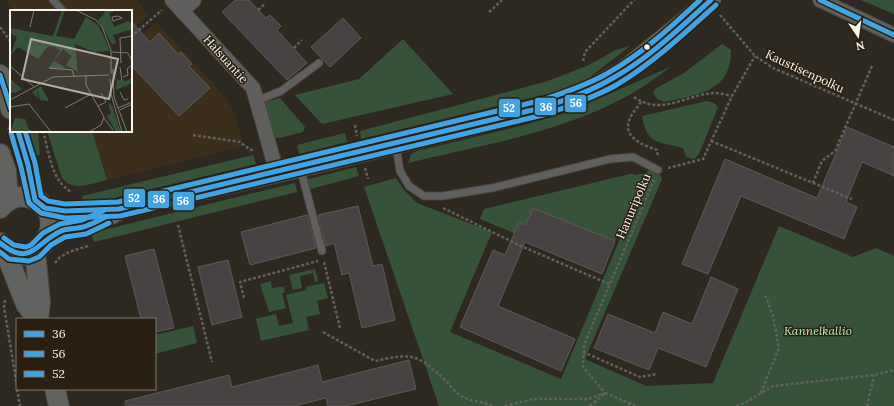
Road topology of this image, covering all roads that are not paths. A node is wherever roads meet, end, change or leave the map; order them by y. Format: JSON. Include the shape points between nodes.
{"nodes":[{"id":1,"x":53,"y":0,"type":"edge"},
{"id":2,"x":172,"y":0,"type":"edge"},
{"id":3,"x":194,"y":0,"type":"edge"},
{"id":4,"x":820,"y":0,"type":"edge"},
{"id":5,"x":714,"y":6,"type":"edge"},
{"id":6,"x":62,"y":10,"type":"edge"},
{"id":7,"x":182,"y":11,"type":"junction"},
{"id":8,"x":894,"y":35,"type":"edge"},
{"id":9,"x":319,"y":63,"type":"dead end"},
{"id":10,"x":0,"y":75,"type":"edge"},
{"id":11,"x":256,"y":101,"type":"junction"},
{"id":12,"x":10,"y":106,"type":"edge"},
{"id":13,"x":18,"y":132,"type":"edge"},
{"id":14,"x":395,"y":144,"type":"junction"},
{"id":15,"x":0,"y":154,"type":"edge"},
{"id":16,"x":300,"y":167,"type":"junction"},
{"id":17,"x":658,"y":170,"type":"road end"},
{"id":18,"x":277,"y":173,"type":"junction"},
{"id":19,"x":4,"y":204,"type":"edge"},
{"id":20,"x":40,"y":204,"type":"junction"},
{"id":21,"x":119,"y":209,"type":"junction"},
{"id":22,"x":41,"y":245,"type":"junction"},
{"id":23,"x":2,"y":246,"type":"edge"},
{"id":24,"x":322,"y":251,"type":"dead end"},
{"id":25,"x":36,"y":318,"type":"edge"},
{"id":26,"x":37,"y":318,"type":"edge"},
{"id":27,"x":54,"y":390,"type":"edge"},
{"id":28,"x":59,"y":406,"type":"edge"}],
"edges":[{"from":1,"to":6,"type":"lane"},
{"from":2,"to":7,"type":"street","name":"Halsuantie"},
{"from":3,"to":7,"type":"street"},
{"from":4,"to":8,"type":"street"},
{"from":5,"to":14,"type":"street","bridge":true,"via":[[692,16],[623,72],[577,95],[545,107]]},
{"from":7,"to":11,"type":"street","name":"Halsuantie","via":[[253,88]]},
{"from":9,"to":11,"type":"lane","via":[[282,91]]},
{"from":10,"to":12,"type":"street"},
{"from":11,"to":18,"type":"street","name":"Halsuantie"},
{"from":13,"to":20,"type":"street"},
{"from":14,"to":16,"type":"street"},
{"from":14,"to":17,"type":"lane","via":[[400,171],[409,186],[424,196],[442,196],[492,188],[610,159],[633,157]]},
{"from":15,"to":19,"type":"street","via":[[6,171]]},
{"from":16,"to":18,"type":"street"},
{"from":16,"to":24,"type":"lane"},
{"from":18,"to":21,"type":"street"},
{"from":19,"to":20,"type":"street","via":[[21,197]]},
{"from":20,"to":21,"type":"street","via":[[65,211]]},
{"from":20,"to":22,"type":"street","via":[[51,223]]},
{"from":21,"to":22,"type":"street","via":[[84,227],[63,230]]},
{"from":22,"to":23,"type":"street","via":[[19,254]]},
{"from":22,"to":26,"type":"street"},
{"from":23,"to":25,"type":"street","via":[[26,304]]},
{"from":27,"to":28,"type":"street"}]}
